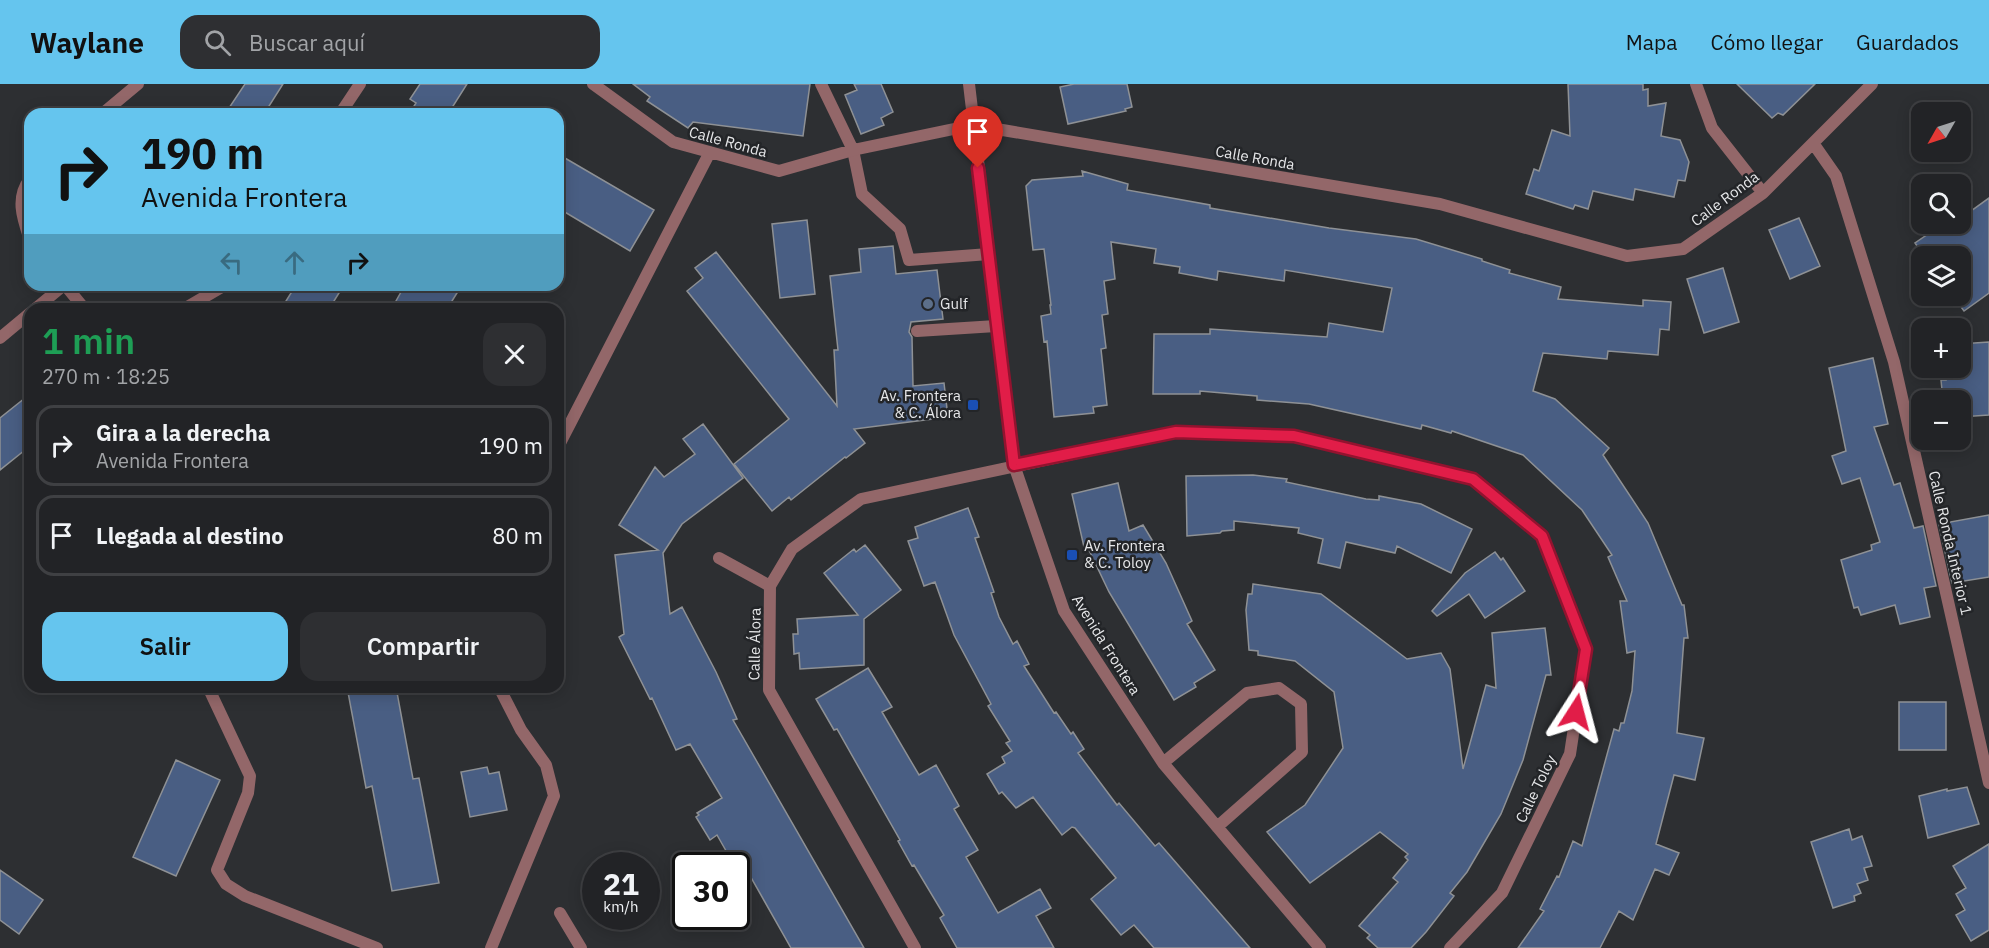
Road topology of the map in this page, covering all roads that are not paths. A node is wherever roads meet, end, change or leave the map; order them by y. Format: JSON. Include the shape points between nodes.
{"nodes":[{"id":1,"x":138,"y":84,"type":"edge"},
{"id":2,"x":360,"y":84,"type":"edge"},
{"id":3,"x":592,"y":84,"type":"edge"},
{"id":4,"x":821,"y":84,"type":"edge"},
{"id":5,"x":969,"y":84,"type":"edge"},
{"id":6,"x":1696,"y":84,"type":"edge"},
{"id":7,"x":1872,"y":84,"type":"edge"},
{"id":8,"x":109,"y":108,"type":"edge"},
{"id":9,"x":344,"y":108,"type":"edge"},
{"id":10,"x":973,"y":125,"type":"junction"},
{"id":11,"x":1813,"y":143,"type":"junction"},
{"id":12,"x":853,"y":150,"type":"junction"},
{"id":13,"x":710,"y":152,"type":"junction"},
{"id":14,"x":1763,"y":193,"type":"junction"},
{"id":15,"x":24,"y":194,"type":"edge"},
{"id":16,"x":24,"y":221,"type":"edge"},
{"id":17,"x":988,"y":254,"type":"junction"},
{"id":18,"x":58,"y":291,"type":"edge"},
{"id":19,"x":70,"y":291,"type":"edge"},
{"id":20,"x":215,"y":291,"type":"edge"},
{"id":21,"x":42,"y":303,"type":"edge"},
{"id":22,"x":80,"y":303,"type":"edge"},
{"id":23,"x":194,"y":303,"type":"edge"},
{"id":24,"x":24,"y":318,"type":"edge"},
{"id":25,"x":996,"y":326,"type":"junction"},
{"id":26,"x":917,"y":331,"type":"dead end"},
{"id":27,"x":0,"y":338,"type":"edge"},
{"id":28,"x":564,"y":435,"type":"edge"},
{"id":29,"x":1014,"y":465,"type":"junction"},
{"id":30,"x":719,"y":558,"type":"dead end"},
{"id":31,"x":770,"y":586,"type":"junction"},
{"id":32,"x":211,"y":693,"type":"edge"},
{"id":33,"x":502,"y":693,"type":"edge"},
{"id":34,"x":1163,"y":763,"type":"junction"},
{"id":35,"x":1989,"y":783,"type":"edge"},
{"id":36,"x":1217,"y":827,"type":"junction"},
{"id":37,"x":560,"y":913,"type":"dead end"},
{"id":38,"x":377,"y":948,"type":"edge"},
{"id":39,"x":490,"y":948,"type":"edge"},
{"id":40,"x":581,"y":948,"type":"edge"},
{"id":41,"x":915,"y":948,"type":"edge"},
{"id":42,"x":1320,"y":948,"type":"edge"},
{"id":43,"x":1450,"y":948,"type":"edge"}],
"edges":[{"from":1,"to":8,"type":"street"},
{"from":2,"to":9,"type":"street"},
{"from":3,"to":13,"type":"street","name":"Calle Ronda","via":[[673,142]]},
{"from":4,"to":12,"type":"street"},
{"from":5,"to":10,"type":"street","name":"Avenida Frontera"},
{"from":6,"to":14,"type":"street","via":[[1712,128]]},
{"from":7,"to":11,"type":"street","name":"Calle Ronda"},
{"from":10,"to":12,"type":"street","name":"Calle Ronda"},
{"from":10,"to":14,"type":"street","name":"Calle Ronda","via":[[1440,204],[1627,256],[1683,249]]},
{"from":10,"to":17,"type":"street","name":"Avenida Frontera"},
{"from":11,"to":14,"type":"street","name":"Calle Ronda"},
{"from":11,"to":35,"type":"street","name":"Calle Ronda Interior 1","via":[[1836,176],[1894,362]]},
{"from":12,"to":13,"type":"street","name":"Calle Ronda","via":[[779,171]]},
{"from":12,"to":17,"type":"street","via":[[862,194],[900,230],[909,260]]},
{"from":13,"to":28,"type":"street"},
{"from":15,"to":16,"type":"street","via":[[20,209]]},
{"from":17,"to":25,"type":"street","name":"Avenida Frontera"},
{"from":18,"to":21,"type":"street"},
{"from":19,"to":22,"type":"street"},
{"from":20,"to":23,"type":"street"},
{"from":24,"to":27,"type":"street"},
{"from":25,"to":26,"type":"street"},
{"from":25,"to":29,"type":"street","name":"Avenida Frontera"},
{"from":29,"to":31,"type":"street","name":"Calle Álora","via":[[861,499],[792,549]]},
{"from":29,"to":34,"type":"street","name":"Avenida Frontera","via":[[1064,611]]},
{"from":29,"to":43,"type":"street","name":"Calle Toloy","via":[[1176,432],[1294,436],[1473,479],[1542,536],[1586,649],[1570,754],[1502,893]]},
{"from":30,"to":31,"type":"street"},
{"from":31,"to":41,"type":"street","name":"Calle Álora","via":[[769,690]]},
{"from":32,"to":38,"type":"street","via":[[249,776],[248,793],[217,870],[225,884],[245,896]]},
{"from":33,"to":39,"type":"street","via":[[521,730],[546,765],[554,796]]},
{"from":34,"to":36,"type":"street","name":"Avenida Frontera"},
{"from":34,"to":36,"type":"street","via":[[1247,693],[1278,688],[1301,704],[1302,752]]},
{"from":36,"to":42,"type":"street","name":"Avenida Frontera"},
{"from":37,"to":40,"type":"street"}]}
